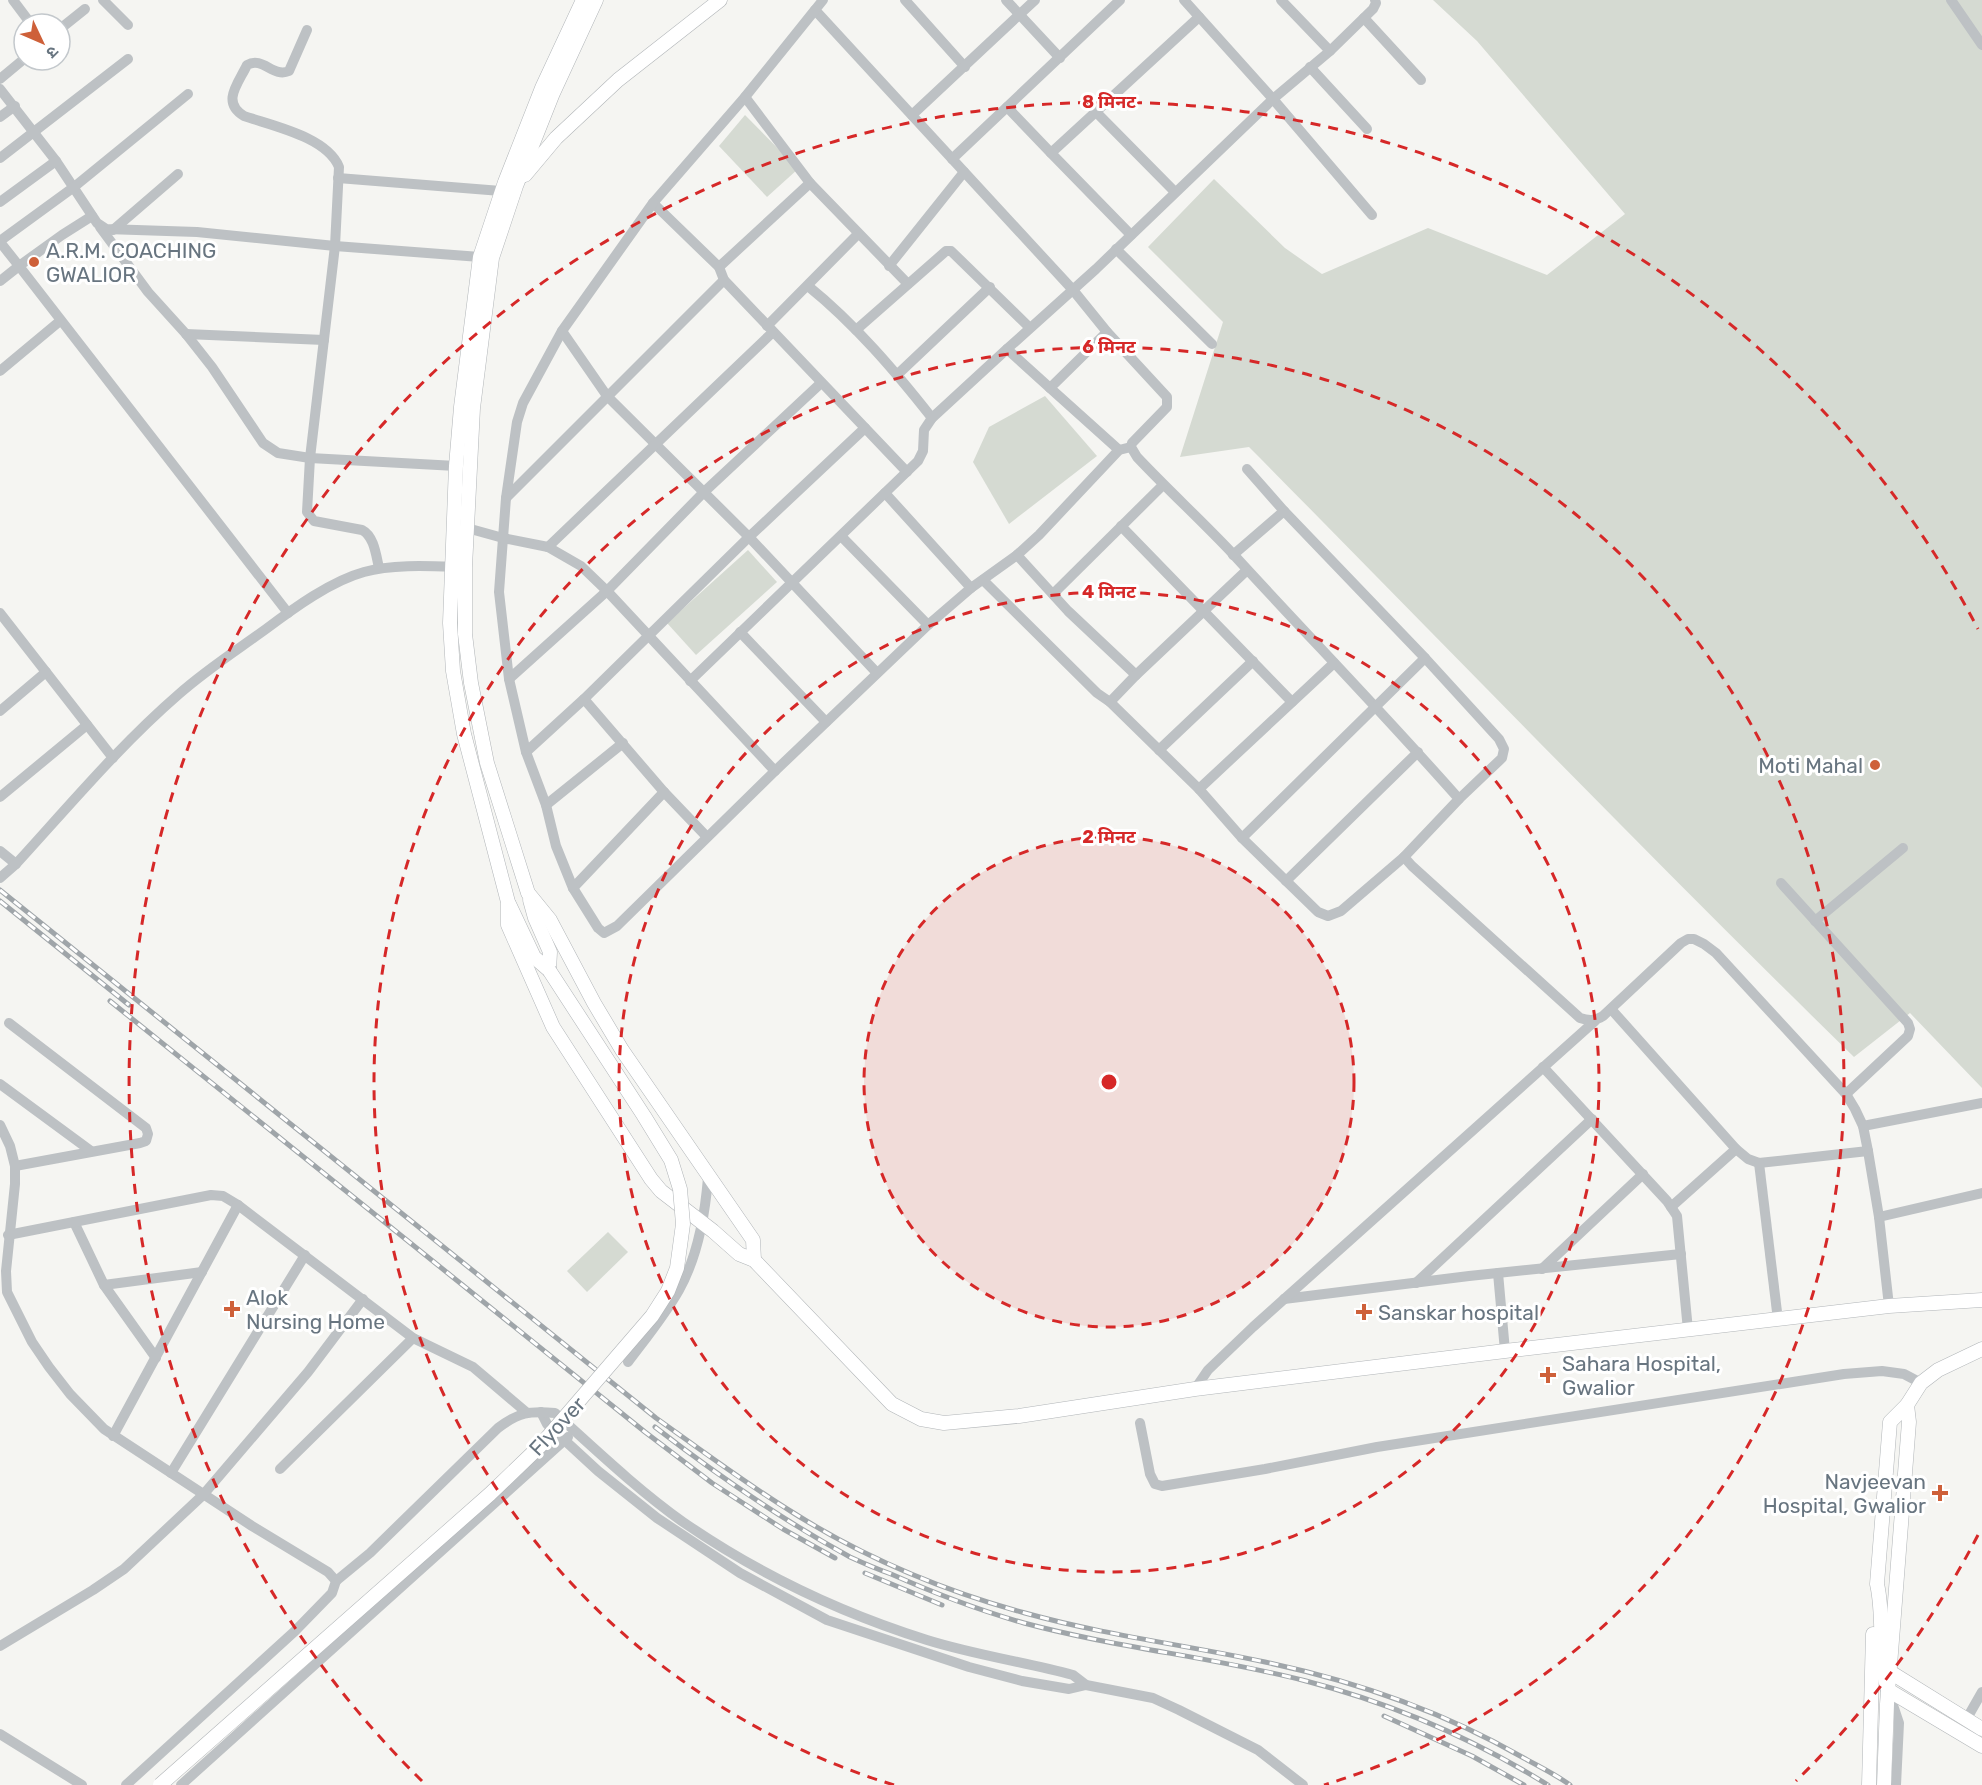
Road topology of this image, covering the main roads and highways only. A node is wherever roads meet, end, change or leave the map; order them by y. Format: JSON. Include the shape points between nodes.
{"nodes":[{"id":1,"x":583,"y":0,"type":"edge"},
{"id":2,"x":596,"y":0,"type":"edge"},
{"id":3,"x":720,"y":0,"type":"edge"},
{"id":4,"x":516,"y":186,"type":"junction"},
{"id":5,"x":461,"y":529,"type":"junction"},
{"id":6,"x":459,"y":567,"type":"junction"},
{"id":7,"x":528,"y":892,"type":"junction"},
{"id":8,"x":508,"y":902,"type":"junction"},
{"id":9,"x":549,"y":970,"type":"junction"},
{"id":10,"x":754,"y":1260,"type":"junction"},
{"id":11,"x":1982,"y":1300,"type":"edge"},
{"id":12,"x":1982,"y":1349,"type":"edge"},
{"id":13,"x":1907,"y":1405,"type":"junction"},
{"id":14,"x":1877,"y":1584,"type":"junction"},
{"id":15,"x":1890,"y":1672,"type":"junction"},
{"id":16,"x":1888,"y":1690,"type":"junction"},
{"id":17,"x":1982,"y":1729,"type":"edge"},
{"id":18,"x":1982,"y":1746,"type":"edge"},
{"id":19,"x":160,"y":1785,"type":"edge"},
{"id":20,"x":1869,"y":1785,"type":"edge"},
{"id":21,"x":1884,"y":1785,"type":"edge"}],
"edges":[{"from":1,"to":5,"type":"main road","via":[[542,88],[501,191],[480,257],[456,466]]},
{"from":2,"to":4,"type":"main road"},
{"from":3,"to":4,"type":"main road","via":[[618,80],[556,138]]},
{"from":4,"to":5,"type":"main road","via":[[492,258]]},
{"from":5,"to":6,"type":"main road"},
{"from":6,"to":7,"type":"main road","name":"Flyover","via":[[471,683],[484,752]]},
{"from":6,"to":8,"type":"main road","via":[[450,623],[453,671],[464,734]]},
{"from":7,"to":9,"type":"main road","name":"Flyover","via":[[550,952]]},
{"from":7,"to":10,"type":"main road","via":[[550,920],[622,1050],[753,1240]]},
{"from":8,"to":9,"type":"main road","name":"Flyover","via":[[534,957]]},
{"from":8,"to":10,"type":"main road","via":[[508,925],[553,1027],[651,1179],[739,1254]]},
{"from":9,"to":19,"type":"main road","name":"Flyover","bridge":true,"via":[[671,1160],[680,1189],[683,1224],[677,1268],[668,1291],[652,1316],[540,1446]]},
{"from":10,"to":11,"type":"main road","via":[[892,1404],[921,1419],[944,1423],[1505,1351],[1889,1306]]},
{"from":12,"to":13,"type":"main road","via":[[1938,1370],[1921,1383]]},
{"from":13,"to":14,"type":"main road","via":[[1890,1422]]},
{"from":13,"to":15,"type":"main road","via":[[1909,1422]]},
{"from":14,"to":16,"type":"main road"},
{"from":14,"to":20,"type":"main road"},
{"from":15,"to":16,"type":"main road"},
{"from":15,"to":17,"type":"main road"},
{"from":16,"to":18,"type":"main road"},
{"from":16,"to":21,"type":"main road"}]}
